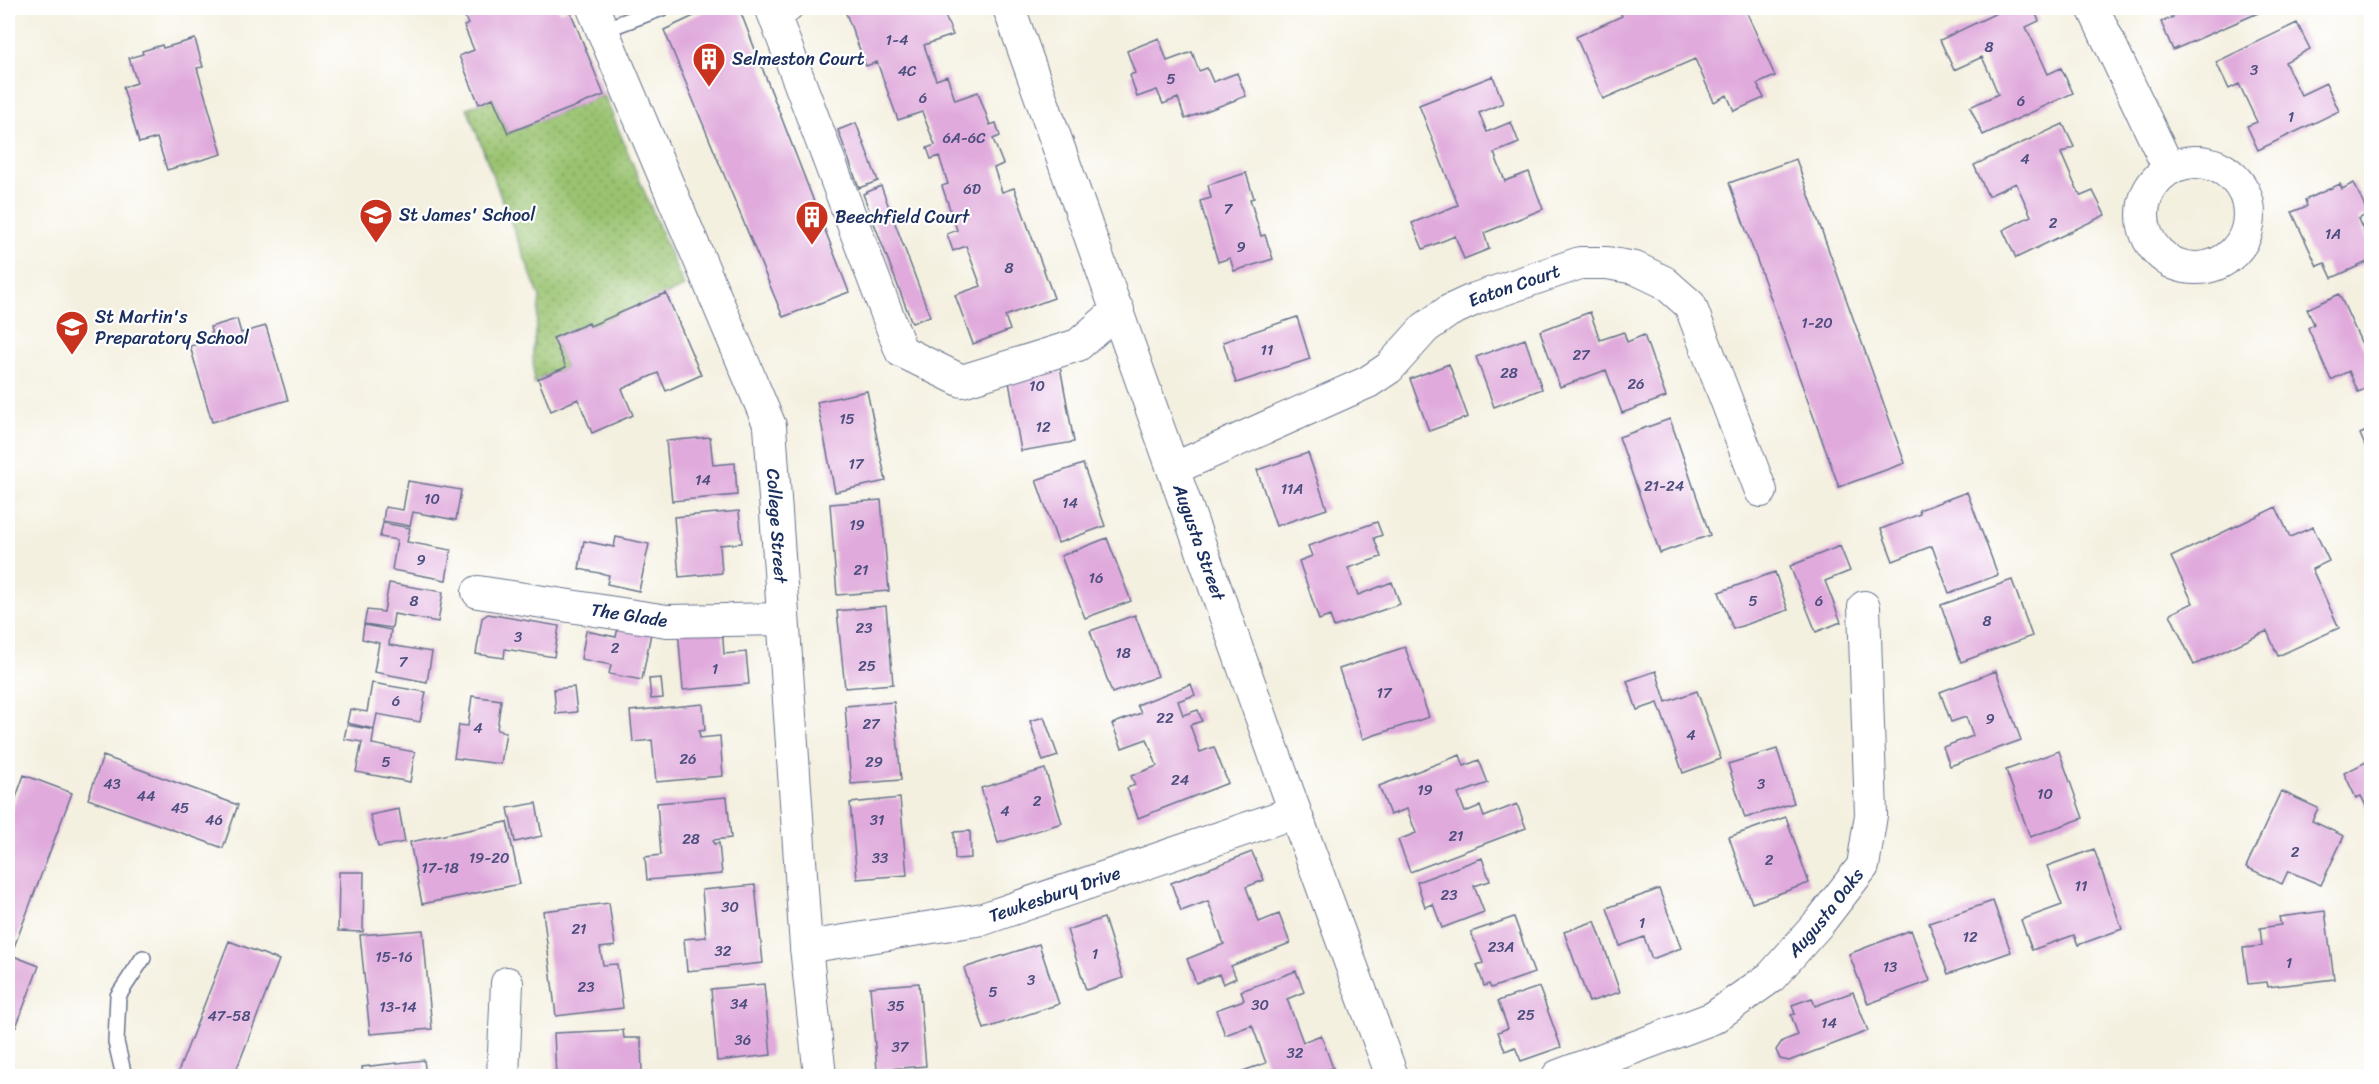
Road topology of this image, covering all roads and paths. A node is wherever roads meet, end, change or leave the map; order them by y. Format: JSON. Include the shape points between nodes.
{"nodes":[{"id":1,"x":662,"y":8,"type":"edge"},
{"id":2,"x":786,"y":8,"type":"edge"},
{"id":3,"x":1009,"y":8,"type":"edge"},
{"id":4,"x":2093,"y":8,"type":"edge"},
{"id":5,"x":598,"y":19,"type":"edge"},
{"id":6,"x":2169,"y":169,"type":"dead end"},
{"id":7,"x":1118,"y":310,"type":"junction"},
{"id":8,"x":1173,"y":469,"type":"junction"},
{"id":9,"x":1761,"y":491,"type":"dead end"},
{"id":10,"x":478,"y":592,"type":"dead end"},
{"id":11,"x":1864,"y":607,"type":"dead end"},
{"id":12,"x":782,"y":619,"type":"junction"},
{"id":13,"x":1295,"y":812,"type":"junction"},
{"id":14,"x":806,"y":947,"type":"junction"},
{"id":15,"x":142,"y":958,"type":"dead end"},
{"id":16,"x":507,"y":983,"type":"dead end"},
{"id":17,"x":124,"y":1077,"type":"edge"},
{"id":18,"x":503,"y":1077,"type":"edge"},
{"id":19,"x":820,"y":1077,"type":"edge"},
{"id":20,"x":1392,"y":1077,"type":"edge"},
{"id":21,"x":1558,"y":1077,"type":"edge"}],
"edges":[{"from":1,"to":5,"type":"lane"},
{"from":2,"to":7,"type":"street","via":[[773,12],[901,351],[963,381],[1078,345]]},
{"from":3,"to":7,"type":"street","name":"Augusta Street"},
{"from":4,"to":6,"type":"street"},
{"from":5,"to":12,"type":"street","name":"College Street","via":[[770,426]]},
{"from":7,"to":8,"type":"street","name":"Augusta Street"},
{"from":8,"to":9,"type":"street","name":"Eaton Court","via":[[1368,382],[1389,368],[1425,328],[1449,311],[1581,263],[1607,263],[1635,268],[1664,282],[1690,305]]},
{"from":8,"to":13,"type":"street","name":"Augusta Street"},
{"from":10,"to":12,"type":"street","name":"The Glade","via":[[668,621]]},
{"from":11,"to":21,"type":"street","name":"Augusta Oaks","via":[[1870,815],[1863,866],[1771,976],[1713,1018]]},
{"from":12,"to":14,"type":"street","name":"College Street"},
{"from":13,"to":14,"type":"street","name":"Tewkesbury Drive","via":[[983,919]]},
{"from":13,"to":20,"type":"street","name":"Augusta Street"},
{"from":14,"to":19,"type":"street","name":"College Street"},
{"from":15,"to":17,"type":"lane","via":[[118,996],[116,1042]]},
{"from":16,"to":18,"type":"street"}]}
